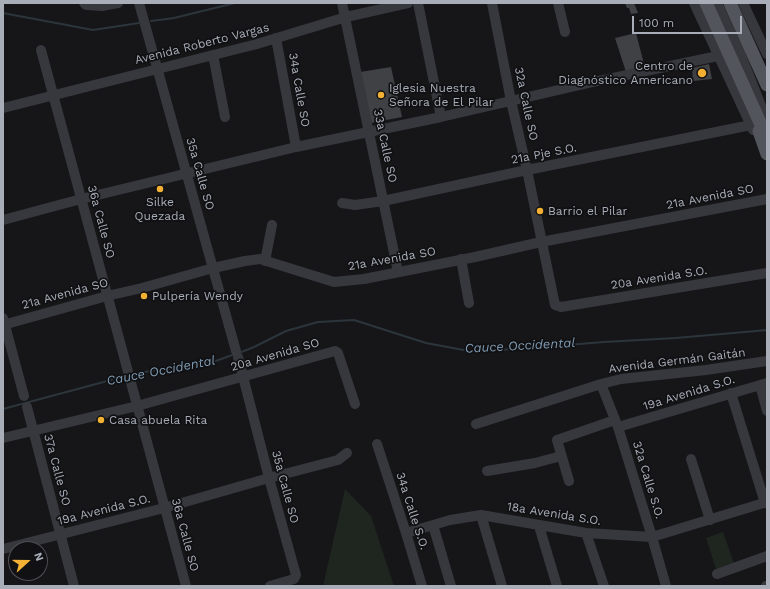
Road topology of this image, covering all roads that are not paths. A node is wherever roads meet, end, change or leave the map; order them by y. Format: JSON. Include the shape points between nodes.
{"nodes":[{"id":1,"x":84,"y":3,"type":"edge"},
{"id":2,"x":118,"y":3,"type":"edge"},
{"id":3,"x":138,"y":3,"type":"edge"},
{"id":4,"x":342,"y":3,"type":"edge"},
{"id":5,"x":408,"y":3,"type":"edge"},
{"id":6,"x":418,"y":3,"type":"edge"},
{"id":7,"x":492,"y":3,"type":"edge"},
{"id":8,"x":558,"y":3,"type":"edge"},
{"id":9,"x":694,"y":3,"type":"edge"},
{"id":10,"x":706,"y":3,"type":"edge"},
{"id":11,"x":717,"y":3,"type":"edge"},
{"id":12,"x":721,"y":3,"type":"edge"},
{"id":13,"x":730,"y":3,"type":"edge"},
{"id":14,"x":743,"y":3,"type":"edge"},
{"id":15,"x":346,"y":17,"type":"junction"},
{"id":16,"x":565,"y":32,"type":"dead end"},
{"id":17,"x":276,"y":38,"type":"junction"},
{"id":18,"x":41,"y":50,"type":"dead end"},
{"id":19,"x":752,"y":52,"type":"junction"},
{"id":20,"x":767,"y":54,"type":"edge"},
{"id":21,"x":213,"y":55,"type":"junction"},
{"id":22,"x":718,"y":56,"type":"junction"},
{"id":23,"x":732,"y":60,"type":"junction"},
{"id":24,"x":158,"y":68,"type":"junction"},
{"id":25,"x":767,"y":74,"type":"edge"},
{"id":26,"x":767,"y":85,"type":"edge"},
{"id":27,"x":53,"y":94,"type":"junction"},
{"id":28,"x":511,"y":101,"type":"junction"},
{"id":29,"x":767,"y":103,"type":"edge"},
{"id":30,"x":3,"y":108,"type":"edge"},
{"id":31,"x":225,"y":117,"type":"dead end"},
{"id":32,"x":441,"y":117,"type":"junction"},
{"id":33,"x":767,"y":121,"type":"edge"},
{"id":34,"x":751,"y":125,"type":"junction"},
{"id":35,"x":368,"y":131,"type":"junction"},
{"id":36,"x":767,"y":138,"type":"edge"},
{"id":37,"x":296,"y":147,"type":"junction"},
{"id":38,"x":767,"y":154,"type":"edge"},
{"id":39,"x":767,"y":161,"type":"edge"},
{"id":40,"x":527,"y":170,"type":"junction"},
{"id":41,"x":185,"y":173,"type":"junction"},
{"id":42,"x":81,"y":199,"type":"junction"},
{"id":43,"x":767,"y":199,"type":"edge"},
{"id":44,"x":383,"y":201,"type":"junction"},
{"id":45,"x":342,"y":203,"type":"dead end"},
{"id":46,"x":3,"y":220,"type":"edge"},
{"id":47,"x":272,"y":226,"type":"dead end"},
{"id":48,"x":541,"y":242,"type":"junction"},
{"id":49,"x":461,"y":259,"type":"junction"},
{"id":50,"x":265,"y":261,"type":"junction"},
{"id":51,"x":213,"y":268,"type":"junction"},
{"id":52,"x":398,"y":272,"type":"junction"},
{"id":53,"x":767,"y":273,"type":"edge"},
{"id":54,"x":107,"y":296,"type":"junction"},
{"id":55,"x":469,"y":302,"type":"dead end"},
{"id":56,"x":555,"y":305,"type":"joint"},
{"id":57,"x":4,"y":322,"type":"edge"},
{"id":58,"x":767,"y":361,"type":"edge"},
{"id":59,"x":243,"y":378,"type":"junction"},
{"id":60,"x":601,"y":384,"type":"junction"},
{"id":61,"x":763,"y":384,"type":"edge"},
{"id":62,"x":731,"y":393,"type":"junction"},
{"id":63,"x":24,"y":396,"type":"dead end"},
{"id":64,"x":355,"y":404,"type":"dead end"},
{"id":65,"x":137,"y":406,"type":"junction"},
{"id":66,"x":27,"y":407,"type":"dead end"},
{"id":67,"x":767,"y":411,"type":"edge"},
{"id":68,"x":617,"y":423,"type":"junction"},
{"id":69,"x":476,"y":424,"type":"dead end"},
{"id":70,"x":34,"y":431,"type":"junction"},
{"id":71,"x":3,"y":438,"type":"edge"},
{"id":72,"x":377,"y":444,"type":"dead end"},
{"id":73,"x":347,"y":453,"type":"dead end"},
{"id":74,"x":562,"y":456,"type":"junction"},
{"id":75,"x":691,"y":459,"type":"dead end"},
{"id":76,"x":487,"y":471,"type":"dead end"},
{"id":77,"x":269,"y":478,"type":"junction"},
{"id":78,"x":569,"y":481,"type":"dead end"},
{"id":79,"x":766,"y":503,"type":"edge"},
{"id":80,"x":164,"y":508,"type":"junction"},
{"id":81,"x":481,"y":515,"type":"junction"},
{"id":82,"x":710,"y":520,"type":"junction"},
{"id":83,"x":433,"y":525,"type":"junction"},
{"id":84,"x":539,"y":526,"type":"junction"},
{"id":85,"x":406,"y":533,"type":"junction"},
{"id":86,"x":586,"y":534,"type":"junction"},
{"id":87,"x":61,"y":535,"type":"junction"},
{"id":88,"x":652,"y":536,"type":"junction"},
{"id":89,"x":3,"y":549,"type":"edge"},
{"id":90,"x":767,"y":556,"type":"edge"},
{"id":91,"x":717,"y":574,"type":"dead end"},
{"id":92,"x":74,"y":586,"type":"edge"},
{"id":93,"x":186,"y":586,"type":"edge"},
{"id":94,"x":270,"y":586,"type":"edge"},
{"id":95,"x":422,"y":586,"type":"edge"},
{"id":96,"x":451,"y":586,"type":"edge"},
{"id":97,"x":502,"y":586,"type":"edge"},
{"id":98,"x":557,"y":586,"type":"edge"},
{"id":99,"x":604,"y":586,"type":"edge"},
{"id":100,"x":666,"y":586,"type":"edge"}],
"edges":[{"from":1,"to":2,"type":"street","via":[[102,6]]},
{"from":3,"to":24,"type":"street","name":"35a Calle SO"},
{"from":4,"to":15,"type":"street","name":"33a Calle SO"},
{"from":5,"to":15,"type":"street","name":"Avenida Roberto Vargas"},
{"from":6,"to":32,"type":"street"},
{"from":7,"to":28,"type":"street","name":"32a Calle SO"},
{"from":8,"to":16,"type":"street"},
{"from":9,"to":22,"type":"street"},
{"from":10,"to":23,"type":"main road"},
{"from":11,"to":33,"type":"street"},
{"from":12,"to":29,"type":"street"},
{"from":13,"to":19,"type":"main road"},
{"from":14,"to":20,"type":"street"},
{"from":15,"to":17,"type":"street","name":"Avenida Roberto Vargas"},
{"from":15,"to":35,"type":"street","name":"33a Calle SO"},
{"from":17,"to":21,"type":"street","name":"Avenida Roberto Vargas"},
{"from":17,"to":37,"type":"street","name":"34a Calle SO"},
{"from":18,"to":27,"type":"street","name":"36a Calle SO"},
{"from":19,"to":25,"type":"street"},
{"from":19,"to":26,"type":"main road"},
{"from":21,"to":24,"type":"street","name":"Avenida Roberto Vargas"},
{"from":21,"to":31,"type":"street"},
{"from":22,"to":28,"type":"street"},
{"from":22,"to":34,"type":"street"},
{"from":23,"to":36,"type":"main road"},
{"from":23,"to":38,"type":"main road","via":[[742,93]]},
{"from":24,"to":27,"type":"street","name":"Avenida Roberto Vargas"},
{"from":24,"to":41,"type":"street","name":"35a Calle SO"},
{"from":27,"to":30,"type":"street","name":"Avenida Roberto Vargas"},
{"from":27,"to":42,"type":"street","name":"36a Calle SO"},
{"from":28,"to":32,"type":"street"},
{"from":28,"to":40,"type":"street","name":"32a Calle SO"},
{"from":32,"to":35,"type":"street"},
{"from":34,"to":39,"type":"street"},
{"from":34,"to":40,"type":"street","name":"21a Pje S.O."},
{"from":35,"to":37,"type":"street"},
{"from":35,"to":44,"type":"street","name":"33a Calle SO"},
{"from":37,"to":41,"type":"street"},
{"from":40,"to":44,"type":"street","name":"21a Pje S.O."},
{"from":40,"to":48,"type":"street","name":"32a Calle SO"},
{"from":41,"to":42,"type":"street"},
{"from":41,"to":51,"type":"street","name":"35a Calle SO"},
{"from":42,"to":46,"type":"street"},
{"from":42,"to":54,"type":"street","name":"36a Calle SO"},
{"from":43,"to":48,"type":"street","name":"21a Avenida SO"},
{"from":44,"to":45,"type":"street","name":"21a Pje S.O.","via":[[356,205]]},
{"from":44,"to":52,"type":"street","name":"33a Calle SO"},
{"from":47,"to":50,"type":"street"},
{"from":48,"to":49,"type":"street","name":"21a Avenida SO"},
{"from":48,"to":56,"type":"street","name":"32a Calle SO"},
{"from":49,"to":52,"type":"street","name":"21a Avenida SO"},
{"from":49,"to":55,"type":"street"},
{"from":50,"to":51,"type":"street","name":"21a Avenida SO","via":[[244,261]]},
{"from":50,"to":52,"type":"street","name":"21a Avenida SO","via":[[334,282]]},
{"from":51,"to":54,"type":"street","name":"21a Avenida SO"},
{"from":51,"to":59,"type":"street","name":"35a Calle SO"},
{"from":53,"to":56,"type":"street","name":"20a Avenida S.O.","via":[[561,307]]},
{"from":54,"to":57,"type":"street","name":"21a Avenida SO"},
{"from":54,"to":65,"type":"street","name":"36a Calle SO"},
{"from":57,"to":63,"type":"street"},
{"from":58,"to":60,"type":"street","name":"Avenida Germán Gaitán"},
{"from":59,"to":64,"type":"street","name":"20a Avenida SO","via":[[335,352],[338,353]]},
{"from":59,"to":65,"type":"street","name":"20a Avenida SO"},
{"from":59,"to":77,"type":"street","name":"35a Calle SO"},
{"from":60,"to":68,"type":"street","name":"32a Calle S.O."},
{"from":60,"to":69,"type":"street","name":"Avenida Germán Gaitán"},
{"from":61,"to":62,"type":"street","name":"19a Avenida S.O."},
{"from":61,"to":67,"type":"street"},
{"from":62,"to":68,"type":"street","name":"19a Avenida S.O."},
{"from":62,"to":79,"type":"street"},
{"from":65,"to":70,"type":"street","name":"20a Avenida SO"},
{"from":65,"to":80,"type":"street","name":"36a Calle SO"},
{"from":66,"to":70,"type":"street","name":"37a Calle SO"},
{"from":68,"to":74,"type":"street","name":"19a Avenida S.O.","via":[[557,440]]},
{"from":68,"to":88,"type":"street","name":"32a Calle S.O."},
{"from":70,"to":71,"type":"street","name":"20a Avenida SO"},
{"from":70,"to":87,"type":"street","name":"37a Calle SO"},
{"from":72,"to":85,"type":"street","name":"34a Calle S.O."},
{"from":73,"to":77,"type":"street","name":"19a Avenida S.O.","via":[[338,460]]},
{"from":74,"to":76,"type":"street"},
{"from":74,"to":78,"type":"street"},
{"from":75,"to":82,"type":"street"},
{"from":77,"to":80,"type":"street","name":"19a Avenida S.O."},
{"from":77,"to":94,"type":"street","name":"35a Calle SO","via":[[296,575],[294,579]]},
{"from":79,"to":82,"type":"street","name":"18a Avenida S.O."},
{"from":80,"to":87,"type":"street","name":"19a Avenida S.O."},
{"from":80,"to":93,"type":"street","name":"36a Calle SO"},
{"from":81,"to":83,"type":"street","name":"18a Avenida S.O."},
{"from":81,"to":84,"type":"street","name":"18a Avenida S.O."},
{"from":81,"to":97,"type":"street"},
{"from":82,"to":88,"type":"street","name":"18a Avenida S.O."},
{"from":83,"to":85,"type":"street","name":"18a Avenida S.O."},
{"from":83,"to":96,"type":"street"},
{"from":84,"to":86,"type":"street","name":"18a Avenida S.O."},
{"from":84,"to":98,"type":"street"},
{"from":85,"to":95,"type":"street","name":"34a Calle S.O."},
{"from":86,"to":88,"type":"street","name":"18a Avenida S.O."},
{"from":86,"to":99,"type":"street"},
{"from":87,"to":89,"type":"street","name":"19a Avenida S.O."},
{"from":87,"to":92,"type":"street","name":"37a Calle SO"},
{"from":88,"to":100,"type":"street","name":"32a Calle S.O."},
{"from":90,"to":91,"type":"street"}]}
